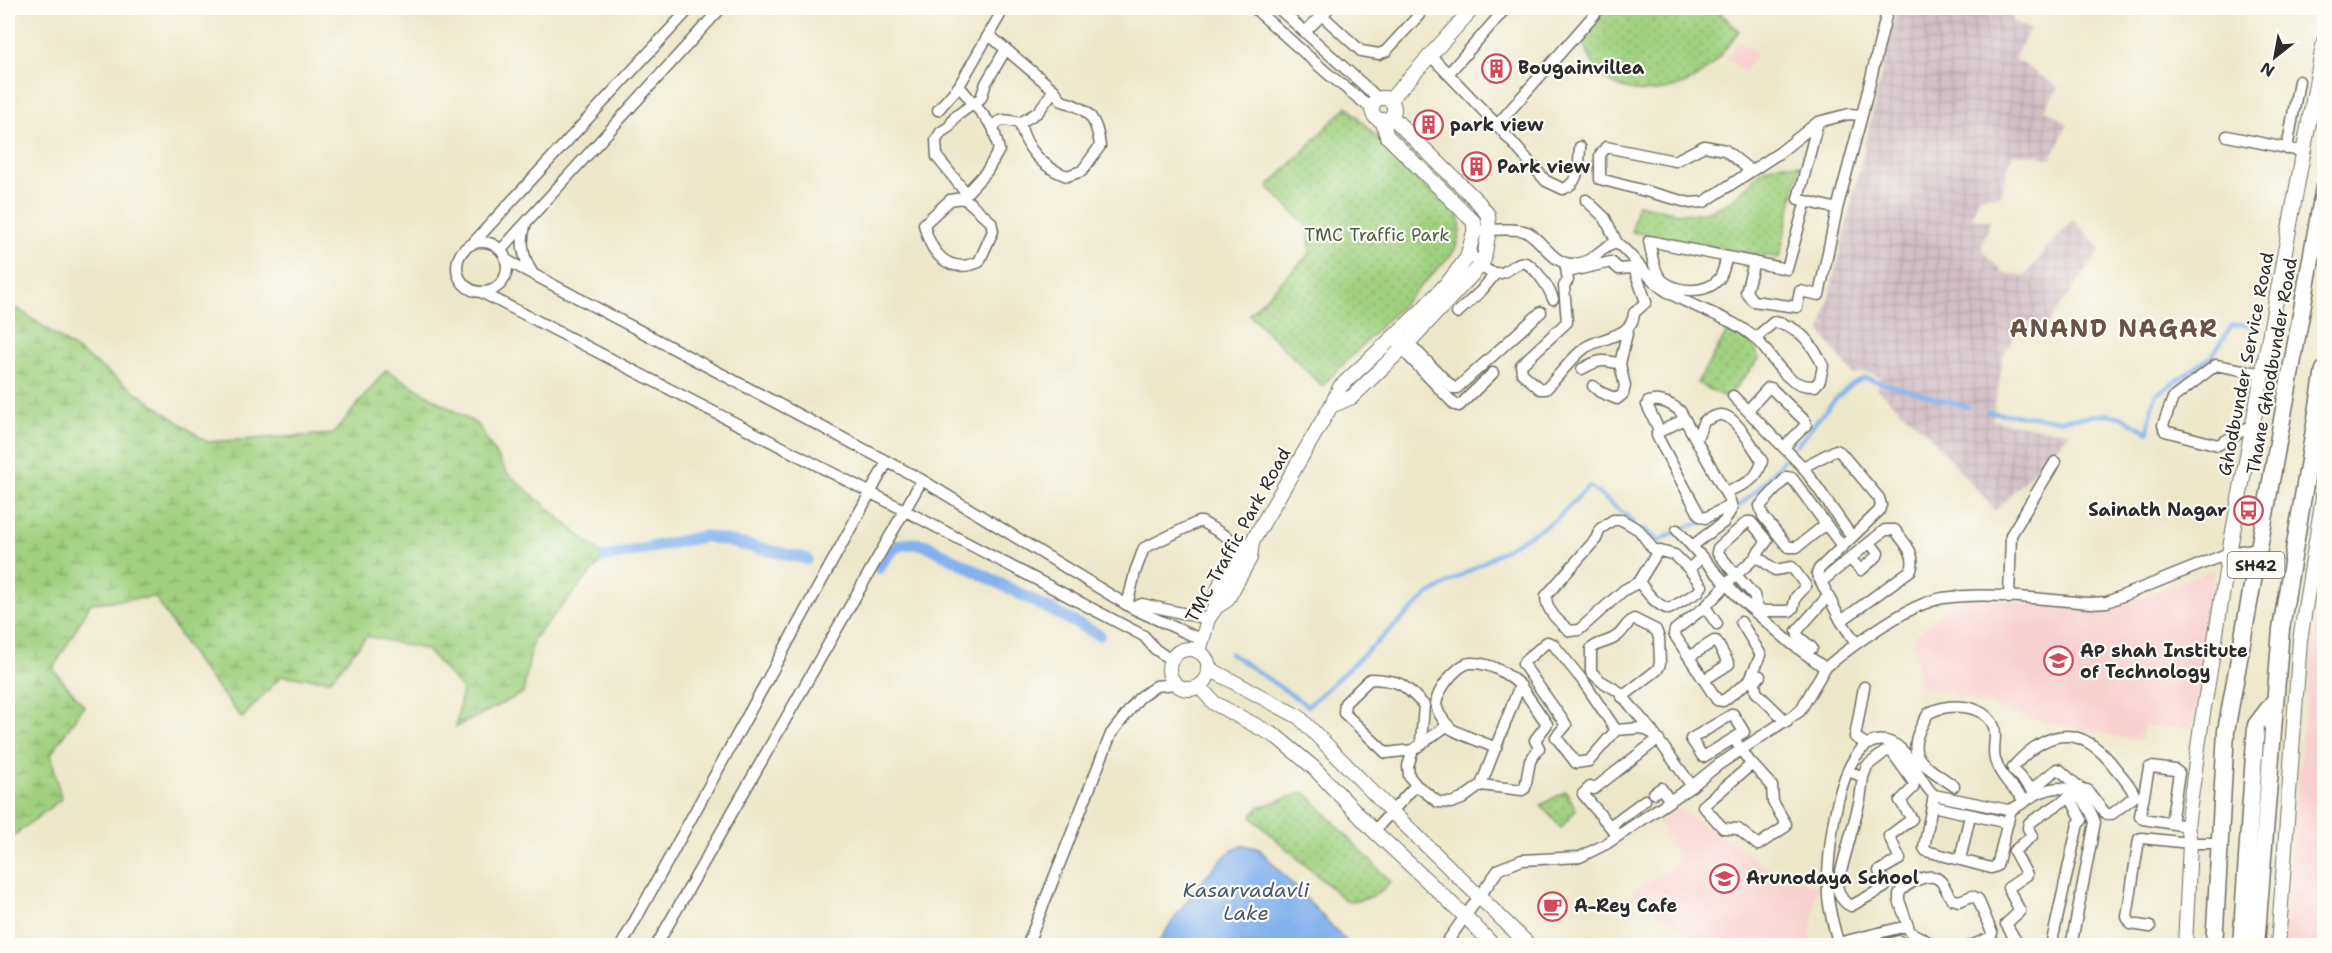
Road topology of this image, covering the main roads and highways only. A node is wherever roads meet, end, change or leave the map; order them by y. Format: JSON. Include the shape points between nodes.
{"nodes":[{"id":1,"x":2325,"y":187,"type":"edge"},
{"id":2,"x":2325,"y":370,"type":"edge"},
{"id":3,"x":2275,"y":700,"type":"junction"},
{"id":4,"x":2214,"y":945,"type":"edge"},
{"id":5,"x":2241,"y":945,"type":"edge"},
{"id":6,"x":2256,"y":945,"type":"edge"}],
"edges":[{"from":1,"to":4,"type":"main road","name":"Thane Ghodbunder Road","number":"SH42","via":[[2226,731]]},
{"from":2,"to":3,"type":"main road","number":"SH42","via":[[2281,629]]},
{"from":3,"to":5,"type":"main road","via":[[2256,725]]},
{"from":3,"to":6,"type":"main road","number":"SH42"}]}
